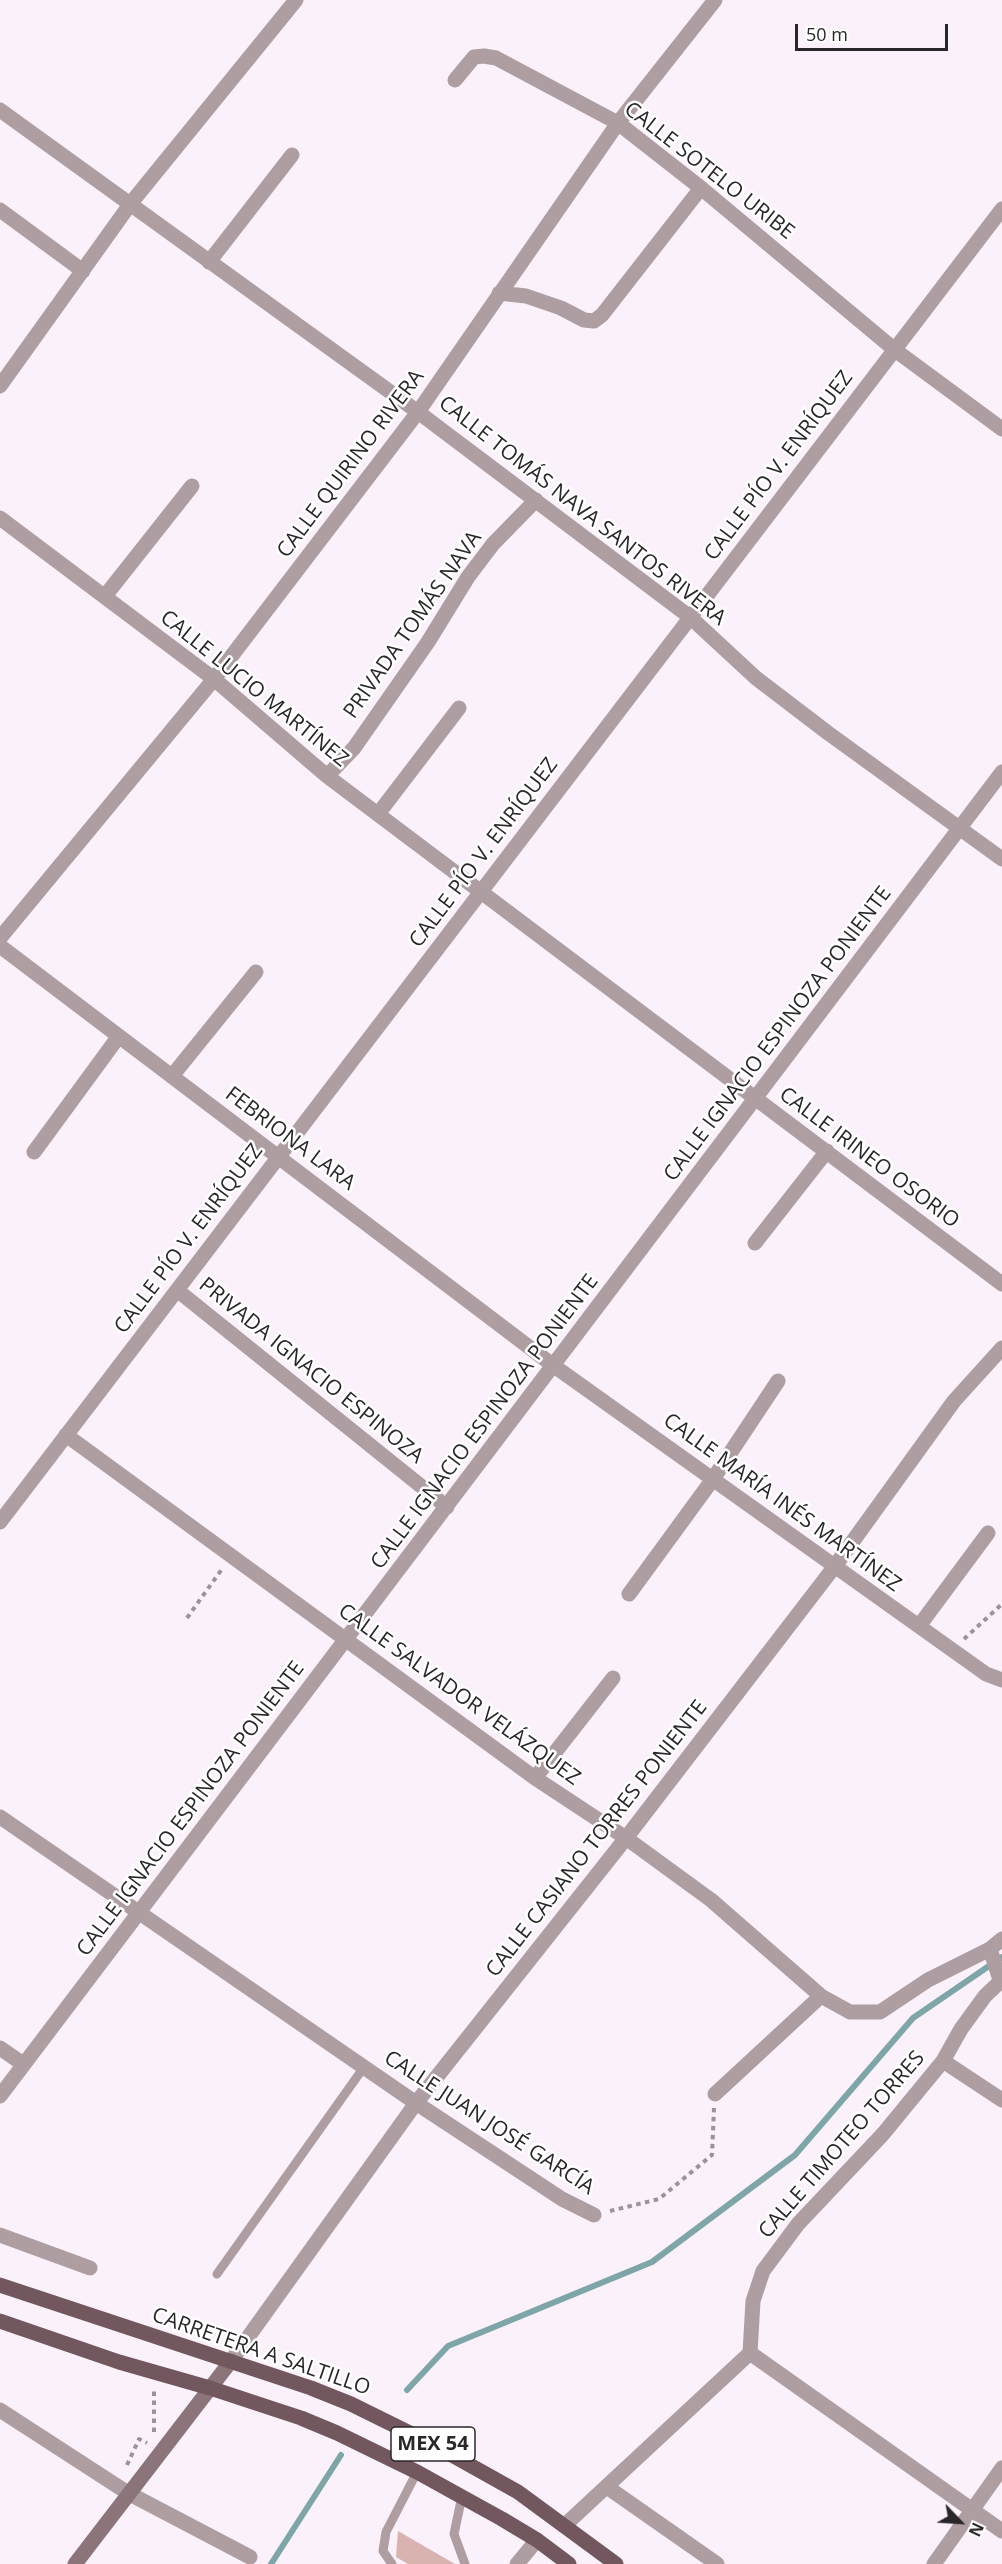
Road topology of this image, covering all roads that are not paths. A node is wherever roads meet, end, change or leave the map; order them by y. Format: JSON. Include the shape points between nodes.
{"nodes":[{"id":1,"x":296,"y":0,"type":"edge"},
{"id":2,"x":715,"y":0,"type":"edge"},
{"id":3,"x":455,"y":80,"type":"dead end"},
{"id":4,"x":0,"y":110,"type":"edge"},
{"id":5,"x":618,"y":123,"type":"junction"},
{"id":6,"x":292,"y":155,"type":"dead end"},
{"id":7,"x":701,"y":188,"type":"junction"},
{"id":8,"x":131,"y":203,"type":"junction"},
{"id":9,"x":1002,"y":209,"type":"edge"},
{"id":10,"x":0,"y":210,"type":"edge"},
{"id":11,"x":209,"y":262,"type":"junction"},
{"id":12,"x":83,"y":271,"type":"junction"},
{"id":13,"x":499,"y":292,"type":"junction"},
{"id":14,"x":895,"y":350,"type":"junction"},
{"id":15,"x":0,"y":386,"type":"edge"},
{"id":16,"x":418,"y":412,"type":"junction"},
{"id":17,"x":1002,"y":429,"type":"edge"},
{"id":18,"x":192,"y":486,"type":"dead end"},
{"id":19,"x":536,"y":500,"type":"junction"},
{"id":20,"x":0,"y":518,"type":"edge"},
{"id":21,"x":105,"y":596,"type":"junction"},
{"id":22,"x":690,"y":617,"type":"junction"},
{"id":23,"x":214,"y":679,"type":"junction"},
{"id":24,"x":459,"y":708,"type":"dead end"},
{"id":25,"x":1002,"y":772,"type":"edge"},
{"id":26,"x":327,"y":776,"type":"junction"},
{"id":27,"x":378,"y":814,"type":"junction"},
{"id":28,"x":960,"y":826,"type":"junction"},
{"id":29,"x":1002,"y":859,"type":"edge"},
{"id":30,"x":481,"y":892,"type":"junction"},
{"id":31,"x":0,"y":938,"type":"edge"},
{"id":32,"x":0,"y":946,"type":"edge"},
{"id":33,"x":256,"y":972,"type":"dead end"},
{"id":34,"x":119,"y":1036,"type":"junction"},
{"id":35,"x":172,"y":1076,"type":"junction"},
{"id":36,"x":756,"y":1100,"type":"junction"},
{"id":37,"x":826,"y":1151,"type":"junction"},
{"id":38,"x":34,"y":1152,"type":"dead end"},
{"id":39,"x":279,"y":1157,"type":"junction"},
{"id":40,"x":755,"y":1243,"type":"dead end"},
{"id":41,"x":1002,"y":1284,"type":"edge"},
{"id":42,"x":177,"y":1290,"type":"junction"},
{"id":43,"x":1002,"y":1348,"type":"edge"},
{"id":44,"x":554,"y":1366,"type":"junction"},
{"id":45,"x":778,"y":1381,"type":"dead end"},
{"id":46,"x":66,"y":1435,"type":"junction"},
{"id":47,"x":713,"y":1479,"type":"junction"},
{"id":48,"x":447,"y":1507,"type":"junction"},
{"id":49,"x":0,"y":1522,"type":"edge"},
{"id":50,"x":988,"y":1533,"type":"dead end"},
{"id":51,"x":835,"y":1566,"type":"junction"},
{"id":52,"x":629,"y":1594,"type":"dead end"},
{"id":53,"x":919,"y":1626,"type":"junction"},
{"id":54,"x":345,"y":1640,"type":"junction"},
{"id":55,"x":613,"y":1678,"type":"dead end"},
{"id":56,"x":1002,"y":1680,"type":"edge"},
{"id":57,"x":535,"y":1778,"type":"junction"},
{"id":58,"x":0,"y":1817,"type":"edge"},
{"id":59,"x":626,"y":1838,"type":"junction"},
{"id":60,"x":138,"y":1914,"type":"junction"},
{"id":61,"x":1002,"y":1939,"type":"edge"},
{"id":62,"x":990,"y":1949,"type":"junction"},
{"id":63,"x":1001,"y":1980,"type":"edge"},
{"id":64,"x":821,"y":1996,"type":"junction"},
{"id":65,"x":0,"y":2048,"type":"edge"},
{"id":66,"x":943,"y":2061,"type":"junction"},
{"id":67,"x":23,"y":2064,"type":"junction"},
{"id":68,"x":364,"y":2067,"type":"junction"},
{"id":69,"x":715,"y":2094,"type":"road end"},
{"id":70,"x":0,"y":2096,"type":"edge"},
{"id":71,"x":1002,"y":2100,"type":"edge"},
{"id":72,"x":416,"y":2103,"type":"junction"},
{"id":73,"x":594,"y":2215,"type":"road end"},
{"id":74,"x":0,"y":2235,"type":"edge"},
{"id":75,"x":90,"y":2268,"type":"dead end"},
{"id":76,"x":217,"y":2274,"type":"dead end"},
{"id":77,"x":0,"y":2285,"type":"edge"},
{"id":78,"x":0,"y":2321,"type":"edge"},
{"id":79,"x":750,"y":2353,"type":"junction"},
{"id":80,"x":231,"y":2361,"type":"junction"},
{"id":81,"x":210,"y":2388,"type":"junction"},
{"id":82,"x":0,"y":2410,"type":"edge"},
{"id":83,"x":1002,"y":2468,"type":"edge"},
{"id":84,"x":417,"y":2472,"type":"junction"},
{"id":85,"x":608,"y":2487,"type":"junction"},
{"id":86,"x":128,"y":2493,"type":"junction"},
{"id":87,"x":462,"y":2496,"type":"junction"},
{"id":88,"x":973,"y":2510,"type":"junction"},
{"id":89,"x":566,"y":2525,"type":"junction"},
{"id":90,"x":1002,"y":2530,"type":"edge"},
{"id":91,"x":537,"y":2540,"type":"junction"},
{"id":92,"x":250,"y":2557,"type":"dead end"},
{"id":93,"x":75,"y":2564,"type":"edge"},
{"id":94,"x":392,"y":2564,"type":"edge"},
{"id":95,"x":465,"y":2564,"type":"edge"},
{"id":96,"x":517,"y":2564,"type":"edge"},
{"id":97,"x":569,"y":2564,"type":"edge"},
{"id":98,"x":616,"y":2564,"type":"edge"},
{"id":99,"x":717,"y":2564,"type":"edge"},
{"id":100,"x":934,"y":2564,"type":"edge"}],
"edges":[{"from":1,"to":8,"type":"street"},
{"from":2,"to":5,"type":"street","name":"CALLE QUIRINO RIVERA"},
{"from":3,"to":5,"type":"street","name":"CALLE SOTELO URIBE","via":[[474,57],[496,58]]},
{"from":4,"to":8,"type":"street","name":"CALLE TOMÁS NAVA SANTOS RIVERA"},
{"from":5,"to":7,"type":"street","name":"CALLE SOTELO URIBE"},
{"from":5,"to":13,"type":"street","name":"CALLE QUIRINO RIVERA"},
{"from":6,"to":11,"type":"street"},
{"from":7,"to":13,"type":"street","via":[[594,321],[526,296]]},
{"from":7,"to":14,"type":"street","name":"CALLE SOTELO URIBE"},
{"from":8,"to":11,"type":"street","name":"CALLE TOMÁS NAVA SANTOS RIVERA"},
{"from":8,"to":12,"type":"street"},
{"from":9,"to":14,"type":"street","name":"CALLE PÍO V. ENRÍQUEZ"},
{"from":10,"to":12,"type":"street"},
{"from":11,"to":16,"type":"street","name":"CALLE TOMÁS NAVA SANTOS RIVERA"},
{"from":12,"to":15,"type":"street"},
{"from":13,"to":16,"type":"street","name":"CALLE QUIRINO RIVERA"},
{"from":14,"to":17,"type":"street","name":"CALLE SOTELO URIBE"},
{"from":14,"to":22,"type":"street","name":"CALLE PÍO V. ENRÍQUEZ"},
{"from":16,"to":19,"type":"street","name":"CALLE TOMÁS NAVA SANTOS RIVERA"},
{"from":16,"to":23,"type":"street","name":"CALLE QUIRINO RIVERA"},
{"from":18,"to":21,"type":"street"},
{"from":19,"to":22,"type":"street","name":"CALLE TOMÁS NAVA SANTOS RIVERA"},
{"from":19,"to":26,"type":"street","name":"PRIVADA TOMÁS NAVA","via":[[468,577],[354,748]]},
{"from":20,"to":21,"type":"street","name":"CALLE LUCIO MARTÍNEZ"},
{"from":21,"to":23,"type":"street","name":"CALLE LUCIO MARTÍNEZ"},
{"from":22,"to":28,"type":"street","name":"CALLE TOMÁS NAVA SANTOS RIVERA","via":[[756,678]]},
{"from":22,"to":30,"type":"street","name":"CALLE PÍO V. ENRÍQUEZ"},
{"from":23,"to":26,"type":"street","name":"CALLE LUCIO MARTÍNEZ"},
{"from":23,"to":31,"type":"street","name":"CALLE QUIRINO RIVERA"},
{"from":24,"to":27,"type":"street"},
{"from":25,"to":28,"type":"street","name":"CALLE IGNACIO ESPINOZA PONIENTE"},
{"from":26,"to":27,"type":"street","name":"CALLE LUCIO MARTÍNEZ"},
{"from":27,"to":30,"type":"street","name":"CALLE LUCIO MARTÍNEZ"},
{"from":28,"to":29,"type":"street","name":"CALLE TOMÁS NAVA SANTOS RIVERA"},
{"from":28,"to":36,"type":"street","name":"CALLE IGNACIO ESPINOZA PONIENTE"},
{"from":30,"to":36,"type":"street","name":"CALLE IRINEO OSORIO"},
{"from":30,"to":39,"type":"street","name":"CALLE PÍO V. ENRÍQUEZ"},
{"from":32,"to":34,"type":"street","name":"FEBRIONA LARA"},
{"from":33,"to":35,"type":"street"},
{"from":34,"to":35,"type":"street","name":"FEBRIONA LARA"},
{"from":34,"to":38,"type":"street"},
{"from":35,"to":39,"type":"street","name":"FEBRIONA LARA"},
{"from":36,"to":37,"type":"street","name":"CALLE IRINEO OSORIO"},
{"from":36,"to":44,"type":"street","name":"CALLE IGNACIO ESPINOZA PONIENTE"},
{"from":37,"to":40,"type":"street"},
{"from":37,"to":41,"type":"street","name":"CALLE IRINEO OSORIO"},
{"from":39,"to":42,"type":"street","name":"CALLE PÍO V. ENRÍQUEZ"},
{"from":39,"to":44,"type":"street","name":"FEBRIONA LARA"},
{"from":42,"to":46,"type":"street","name":"CALLE PÍO V. ENRÍQUEZ"},
{"from":42,"to":48,"type":"street","name":"PRIVADA IGNACIO ESPINOZA"},
{"from":43,"to":51,"type":"street","name":"CALLE CASIANO TORRES PONIENTE","via":[[954,1401]]},
{"from":44,"to":47,"type":"street","name":"CALLE MARÍA INÉS MARTÍNEZ"},
{"from":44,"to":48,"type":"street","name":"CALLE IGNACIO ESPINOZA PONIENTE"},
{"from":45,"to":47,"type":"street"},
{"from":46,"to":49,"type":"street","name":"CALLE PÍO V. ENRÍQUEZ"},
{"from":46,"to":54,"type":"street","name":"CALLE SALVADOR VELÁZQUEZ"},
{"from":47,"to":51,"type":"street","name":"CALLE MARÍA INÉS MARTÍNEZ"},
{"from":47,"to":52,"type":"street"},
{"from":48,"to":54,"type":"street","name":"CALLE IGNACIO ESPINOZA PONIENTE"},
{"from":50,"to":53,"type":"street"},
{"from":51,"to":53,"type":"street","name":"CALLE MARÍA INÉS MARTÍNEZ"},
{"from":51,"to":59,"type":"street","name":"CALLE CASIANO TORRES PONIENTE"},
{"from":53,"to":56,"type":"street","name":"CALLE MARÍA INÉS MARTÍNEZ","via":[[986,1674]]},
{"from":54,"to":57,"type":"street","name":"CALLE SALVADOR VELÁZQUEZ"},
{"from":54,"to":60,"type":"street","name":"CALLE IGNACIO ESPINOZA PONIENTE"},
{"from":55,"to":57,"type":"street"},
{"from":57,"to":59,"type":"street","name":"CALLE SALVADOR VELÁZQUEZ"},
{"from":58,"to":60,"type":"street","name":"CALLE JUAN JOSÉ GARCÍA"},
{"from":59,"to":64,"type":"street","name":"CALLE SALVADOR VELÁZQUEZ","via":[[711,1900]]},
{"from":59,"to":72,"type":"street","name":"CALLE CASIANO TORRES PONIENTE"},
{"from":60,"to":67,"type":"street","name":"CALLE IGNACIO ESPINOZA PONIENTE"},
{"from":60,"to":68,"type":"street","name":"CALLE JUAN JOSÉ GARCÍA"},
{"from":61,"to":62,"type":"street"},
{"from":62,"to":63,"type":"street"},
{"from":62,"to":64,"type":"street","via":[[928,1980],[880,2012],[850,2012]]},
{"from":63,"to":66,"type":"street","name":"CALLE TIMOTEO TORRES","via":[[961,2029]]},
{"from":64,"to":69,"type":"street"},
{"from":65,"to":67,"type":"street"},
{"from":66,"to":71,"type":"street"},
{"from":66,"to":79,"type":"street","name":"CALLE TIMOTEO TORRES","via":[[884,2134],[798,2224],[763,2271],[753,2301]]},
{"from":67,"to":70,"type":"street","name":"CALLE IGNACIO ESPINOZA PONIENTE"},
{"from":68,"to":72,"type":"street","name":"CALLE JUAN JOSÉ GARCÍA"},
{"from":68,"to":76,"type":"lane"},
{"from":72,"to":73,"type":"street","name":"CALLE JUAN JOSÉ GARCÍA","via":[[562,2199]]},
{"from":72,"to":80,"type":"street","name":"CALLE CASIANO TORRES PONIENTE"},
{"from":74,"to":75,"type":"street"},
{"from":77,"to":80,"type":"main road","name":"CARRETERA A SALTILLO","number":"MEX 54"},
{"from":78,"to":81,"type":"main road","number":"MEX 54"},
{"from":79,"to":85,"type":"street"},
{"from":79,"to":88,"type":"street"},
{"from":80,"to":81,"type":"street"},
{"from":80,"to":89,"type":"main road","name":"CARRETERA A SALTILLO","number":"MEX 54","via":[[311,2388],[381,2418],[490,2476]]},
{"from":81,"to":84,"type":"main road","number":"MEX 54","via":[[301,2418]]},
{"from":81,"to":86,"type":"street"},
{"from":82,"to":86,"type":"street"},
{"from":83,"to":88,"type":"street"},
{"from":84,"to":87,"type":"main road","number":"MEX 54"},
{"from":84,"to":94,"type":"lane","via":[[386,2532],[383,2551]]},
{"from":85,"to":89,"type":"street"},
{"from":85,"to":99,"type":"street"},
{"from":86,"to":92,"type":"street"},
{"from":86,"to":93,"type":"street"},
{"from":87,"to":91,"type":"main road","number":"MEX 54"},
{"from":87,"to":95,"type":"lane","via":[[454,2534]]},
{"from":88,"to":90,"type":"street"},
{"from":88,"to":100,"type":"street"},
{"from":89,"to":98,"type":"main road","name":"CARRETERA A SALTILLO","number":"MEX 54"},
{"from":91,"to":96,"type":"street"},
{"from":91,"to":97,"type":"main road","number":"MEX 54"}]}
